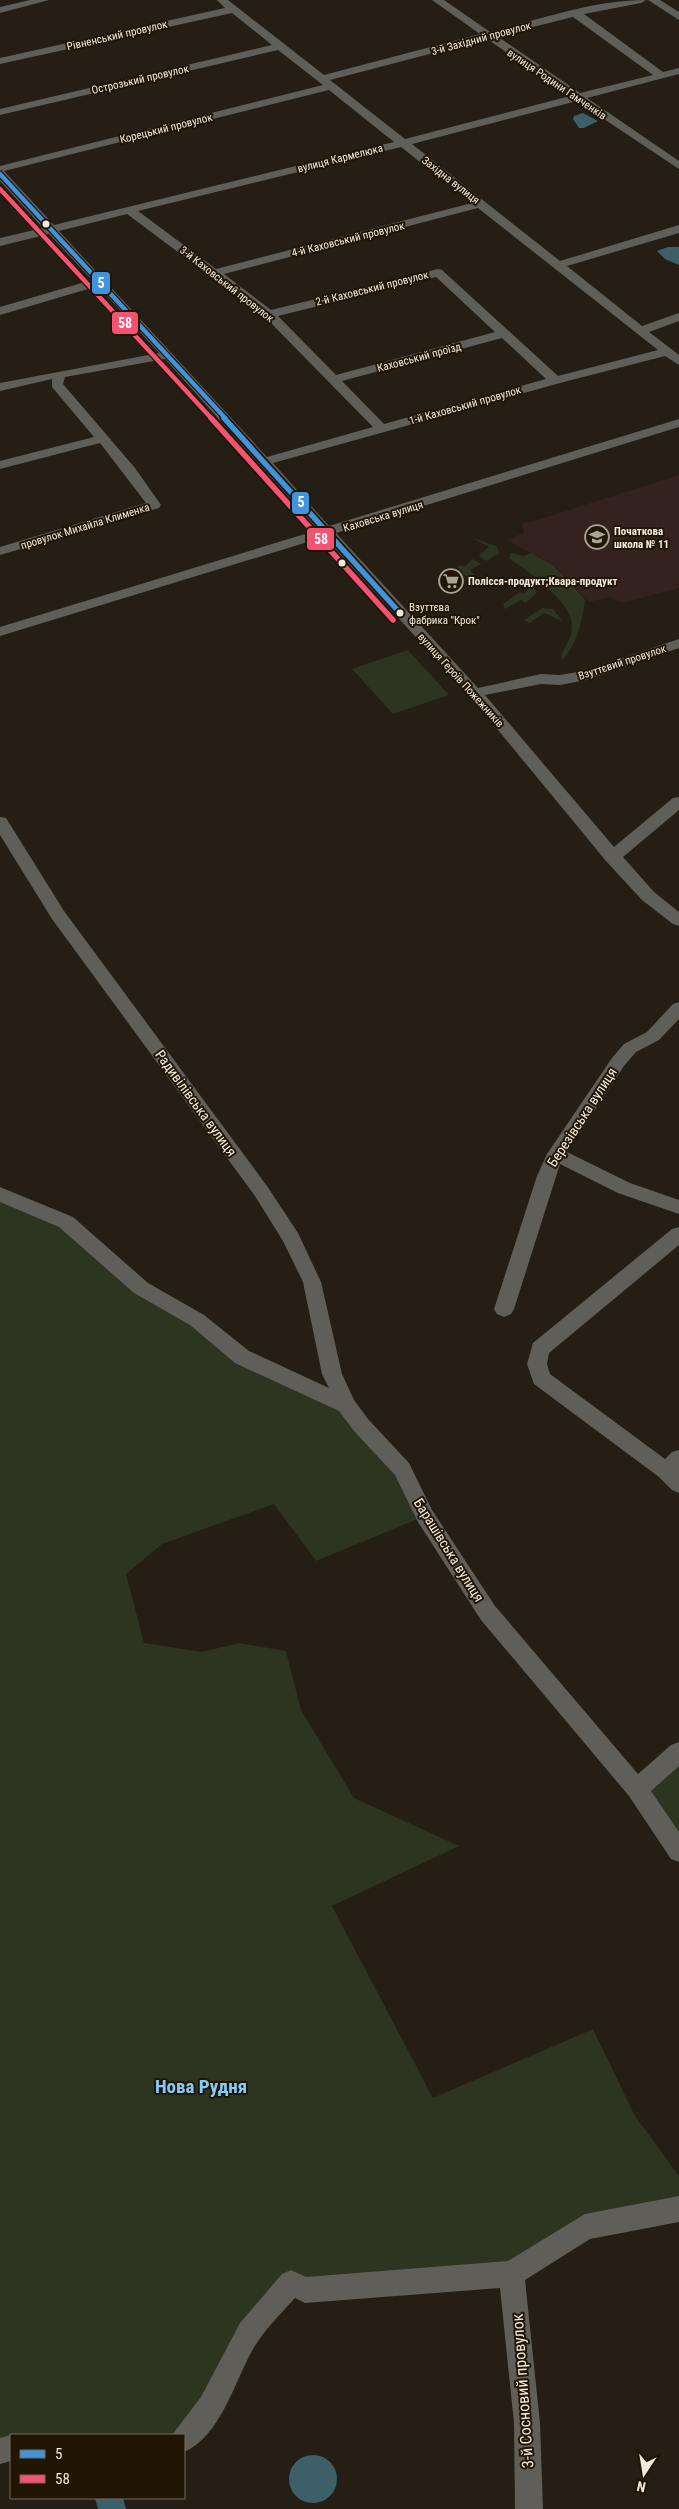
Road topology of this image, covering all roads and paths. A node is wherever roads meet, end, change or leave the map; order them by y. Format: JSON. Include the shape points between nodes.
{"nodes":[{"id":1,"x":1,"y":0,"type":"edge"},
{"id":2,"x":44,"y":0,"type":"edge"},
{"id":3,"x":222,"y":0,"type":"edge"},
{"id":4,"x":437,"y":0,"type":"edge"},
{"id":5,"x":641,"y":0,"type":"edge"},
{"id":6,"x":653,"y":0,"type":"edge"},
{"id":7,"x":5,"y":9,"type":"edge"},
{"id":8,"x":234,"y":9,"type":"junction"},
{"id":9,"x":574,"y":13,"type":"junction"},
{"id":10,"x":679,"y":18,"type":"edge"},
{"id":11,"x":488,"y":36,"type":"junction"},
{"id":12,"x":281,"y":46,"type":"junction"},
{"id":13,"x":0,"y":61,"type":"edge"},
{"id":14,"x":679,"y":71,"type":"edge"},
{"id":15,"x":662,"y":76,"type":"junction"},
{"id":16,"x":322,"y":79,"type":"junction"},
{"id":17,"x":332,"y":86,"type":"junction"},
{"id":18,"x":578,"y":98,"type":"junction"},
{"id":19,"x":0,"y":112,"type":"edge"},
{"id":20,"x":403,"y":143,"type":"junction"},
{"id":21,"x":679,"y":150,"type":"edge"},
{"id":22,"x":662,"y":155,"type":"junction"},
{"id":23,"x":679,"y":166,"type":"edge"},
{"id":24,"x":0,"y":169,"type":"edge"},
{"id":25,"x":0,"y":174,"type":"edge"},
{"id":26,"x":481,"y":204,"type":"junction"},
{"id":27,"x":129,"y":210,"type":"junction"},
{"id":28,"x":679,"y":228,"type":"edge"},
{"id":29,"x":52,"y":229,"type":"junction"},
{"id":30,"x":0,"y":242,"type":"edge"},
{"id":31,"x":558,"y":265,"type":"junction"},
{"id":32,"x":215,"y":273,"type":"junction"},
{"id":33,"x":100,"y":282,"type":"junction"},
{"id":34,"x":0,"y":310,"type":"edge"},
{"id":35,"x":270,"y":314,"type":"junction"},
{"id":36,"x":679,"y":317,"type":"edge"},
{"id":37,"x":639,"y":331,"type":"junction"},
{"id":38,"x":503,"y":334,"type":"junction"},
{"id":39,"x":668,"y":352,"type":"junction"},
{"id":40,"x":168,"y":355,"type":"junction"},
{"id":41,"x":679,"y":361,"type":"edge"},
{"id":42,"x":60,"y":374,"type":"junction"},
{"id":43,"x":335,"y":379,"type":"junction"},
{"id":44,"x":555,"y":380,"type":"junction"},
{"id":45,"x":0,"y":387,"type":"edge"},
{"id":46,"x":679,"y":424,"type":"edge"},
{"id":47,"x":382,"y":429,"type":"junction"},
{"id":48,"x":101,"y":439,"type":"junction"},
{"id":49,"x":264,"y":462,"type":"junction"},
{"id":50,"x":0,"y":465,"type":"edge"},
{"id":51,"x":327,"y":533,"type":"junction"},
{"id":52,"x":0,"y":551,"type":"edge"},
{"id":53,"x":0,"y":632,"type":"edge"},
{"id":54,"x":679,"y":643,"type":"edge"},
{"id":55,"x":475,"y":693,"type":"junction"},
{"id":56,"x":679,"y":802,"type":"edge"},
{"id":57,"x":0,"y":822,"type":"edge"},
{"id":58,"x":612,"y":857,"type":"junction"},
{"id":59,"x":679,"y":920,"type":"edge"},
{"id":60,"x":679,"y":1008,"type":"edge"},
{"id":61,"x":556,"y":1154,"type":"junction"},
{"id":62,"x":0,"y":1194,"type":"edge"},
{"id":63,"x":679,"y":1208,"type":"edge"},
{"id":64,"x":679,"y":1234,"type":"edge"},
{"id":65,"x":504,"y":1309,"type":"dead end"},
{"id":66,"x":329,"y":1364,"type":"junction"},
{"id":67,"x":282,"y":1376,"type":"junction"},
{"id":68,"x":346,"y":1405,"type":"junction"},
{"id":69,"x":675,"y":1471,"type":"edge"},
{"id":70,"x":679,"y":1752,"type":"edge"},
{"id":71,"x":637,"y":1789,"type":"junction"},
{"id":72,"x":679,"y":1851,"type":"edge"},
{"id":73,"x":679,"y":2209,"type":"edge"},
{"id":74,"x":512,"y":2274,"type":"junction"},
{"id":75,"x":185,"y":2438,"type":"edge"},
{"id":76,"x":529,"y":2509,"type":"edge"}],
"edges":[{"from":1,"to":7,"type":"street"},
{"from":2,"to":7,"type":"street"},
{"from":3,"to":8,"type":"street","name":"Західна вулиця"},
{"from":4,"to":11,"type":"street","name":"вулиця Родини Гамченків"},
{"from":5,"to":9,"type":"street","name":"3-й Західний провулок"},
{"from":6,"to":10,"type":"street"},
{"from":8,"to":12,"type":"street","name":"Західна вулиця"},
{"from":8,"to":13,"type":"street","name":"Рівненський провулок"},
{"from":9,"to":11,"type":"street","name":"3-й Західний провулок"},
{"from":9,"to":15,"type":"street"},
{"from":11,"to":16,"type":"street","name":"3-й Західний провулок"},
{"from":11,"to":18,"type":"street","name":"вулиця Родини Гамченків"},
{"from":12,"to":16,"type":"street","name":"Західна вулиця"},
{"from":12,"to":19,"type":"street","name":"Острозький провулок"},
{"from":14,"to":15,"type":"street","name":"вулиця Кармелюка"},
{"from":15,"to":18,"type":"street","name":"вулиця Кармелюка"},
{"from":16,"to":17,"type":"street","name":"Західна вулиця"},
{"from":17,"to":20,"type":"street","name":"Західна вулиця"},
{"from":17,"to":24,"type":"street","name":"Корецький провулок"},
{"from":18,"to":20,"type":"street","name":"вулиця Кармелюка"},
{"from":18,"to":22,"type":"street","name":"вулиця Родини Гамченків"},
{"from":20,"to":26,"type":"street","name":"Західна вулиця"},
{"from":20,"to":27,"type":"street","name":"вулиця Кармелюка"},
{"from":21,"to":22,"type":"street"},
{"from":22,"to":23,"type":"street","name":"вулиця Родини Гамченків"},
{"from":25,"to":29,"type":"street","name":"вулиця Героїв Пожежників"},
{"from":26,"to":31,"type":"street","name":"Західна вулиця"},
{"from":26,"to":32,"type":"street","name":"4-й Каховський провулок"},
{"from":27,"to":29,"type":"street","name":"вулиця Кармелюка"},
{"from":27,"to":32,"type":"street","name":"3-й Каховський провулок"},
{"from":28,"to":31,"type":"street"},
{"from":29,"to":30,"type":"street","name":"вулиця Кармелюка"},
{"from":29,"to":33,"type":"street","name":"вулиця Героїв Пожежників"},
{"from":31,"to":37,"type":"street","name":"Західна вулиця"},
{"from":32,"to":35,"type":"street","name":"3-й Каховський провулок"},
{"from":33,"to":34,"type":"street"},
{"from":33,"to":40,"type":"street","name":"вулиця Героїв Пожежників"},
{"from":35,"to":38,"type":"street","name":"2-й Каховський провулок","via":[[434,272],[440,274]]},
{"from":35,"to":43,"type":"street","name":"3-й Каховський провулок"},
{"from":36,"to":37,"type":"street"},
{"from":37,"to":39,"type":"street","name":"Західна вулиця"},
{"from":38,"to":43,"type":"street","name":"Каховський проїзд"},
{"from":38,"to":44,"type":"street","name":"2-й Каховський провулок"},
{"from":39,"to":41,"type":"street","name":"Західна вулиця"},
{"from":39,"to":44,"type":"street","name":"1-й Каховський провулок"},
{"from":40,"to":42,"type":"street"},
{"from":40,"to":49,"type":"street","name":"вулиця Героїв Пожежників"},
{"from":42,"to":45,"type":"street"},
{"from":42,"to":48,"type":"street","name":"провулок Михайла Клименка","via":[[57,384]]},
{"from":43,"to":47,"type":"street","name":"3-й Каховський провулок"},
{"from":44,"to":47,"type":"street","name":"1-й Каховський провулок"},
{"from":46,"to":51,"type":"street","name":"Каховська вулиця"},
{"from":47,"to":49,"type":"street","name":"1-й Каховський провулок"},
{"from":48,"to":50,"type":"street"},
{"from":48,"to":52,"type":"street","name":"провулок Михайла Клименка","via":[[130,471],[154,505]]},
{"from":49,"to":51,"type":"street","name":"вулиця Героїв Пожежників"},
{"from":51,"to":53,"type":"street","name":"Каховська вулиця"},
{"from":51,"to":55,"type":"street","name":"вулиця Героїв Пожежників"},
{"from":54,"to":55,"type":"street","name":"Взуттєвий провулок","via":[[586,676],[541,679]]},
{"from":55,"to":58,"type":"street","name":"вулиця Героїв Пожежників"},
{"from":56,"to":58,"type":"street"},
{"from":57,"to":66,"type":"street","name":"Радивілівська вулиця","via":[[58,915],[261,1191],[291,1238],[312,1282]]},
{"from":58,"to":59,"type":"street","name":"вулиця Героїв Пожежників","via":[[648,896]]},
{"from":60,"to":61,"type":"street","name":"Березівська вулиця","via":[[653,1036],[630,1048],[618,1062]]},
{"from":61,"to":63,"type":"street","via":[[624,1188]]},
{"from":61,"to":65,"type":"street","name":"Березівська вулиця"},
{"from":62,"to":67,"type":"street","name":"Барашівська вулиця","via":[[66,1222],[141,1288],[197,1320],[242,1357]]},
{"from":64,"to":69,"type":"street","via":[[540,1349],[537,1364],[541,1378]]},
{"from":66,"to":67,"type":"street","via":[[314,1377]]},
{"from":66,"to":68,"type":"street","name":"Радивілівська вулиця"},
{"from":67,"to":68,"type":"street","name":"Барашівська вулиця"},
{"from":68,"to":71,"type":"street","name":"Барашівська вулиця","via":[[402,1469],[425,1516],[488,1612]]},
{"from":70,"to":71,"type":"street"},
{"from":71,"to":72,"type":"street","name":"Барашівська вулиця"},
{"from":73,"to":74,"type":"street","via":[[585,2227]]},
{"from":74,"to":75,"type":"street","via":[[305,2290],[291,2283],[245,2338],[219,2390],[193,2432]]},
{"from":74,"to":76,"type":"street","name":"3-й Сосновий провулок","via":[[527,2423]]}]}
